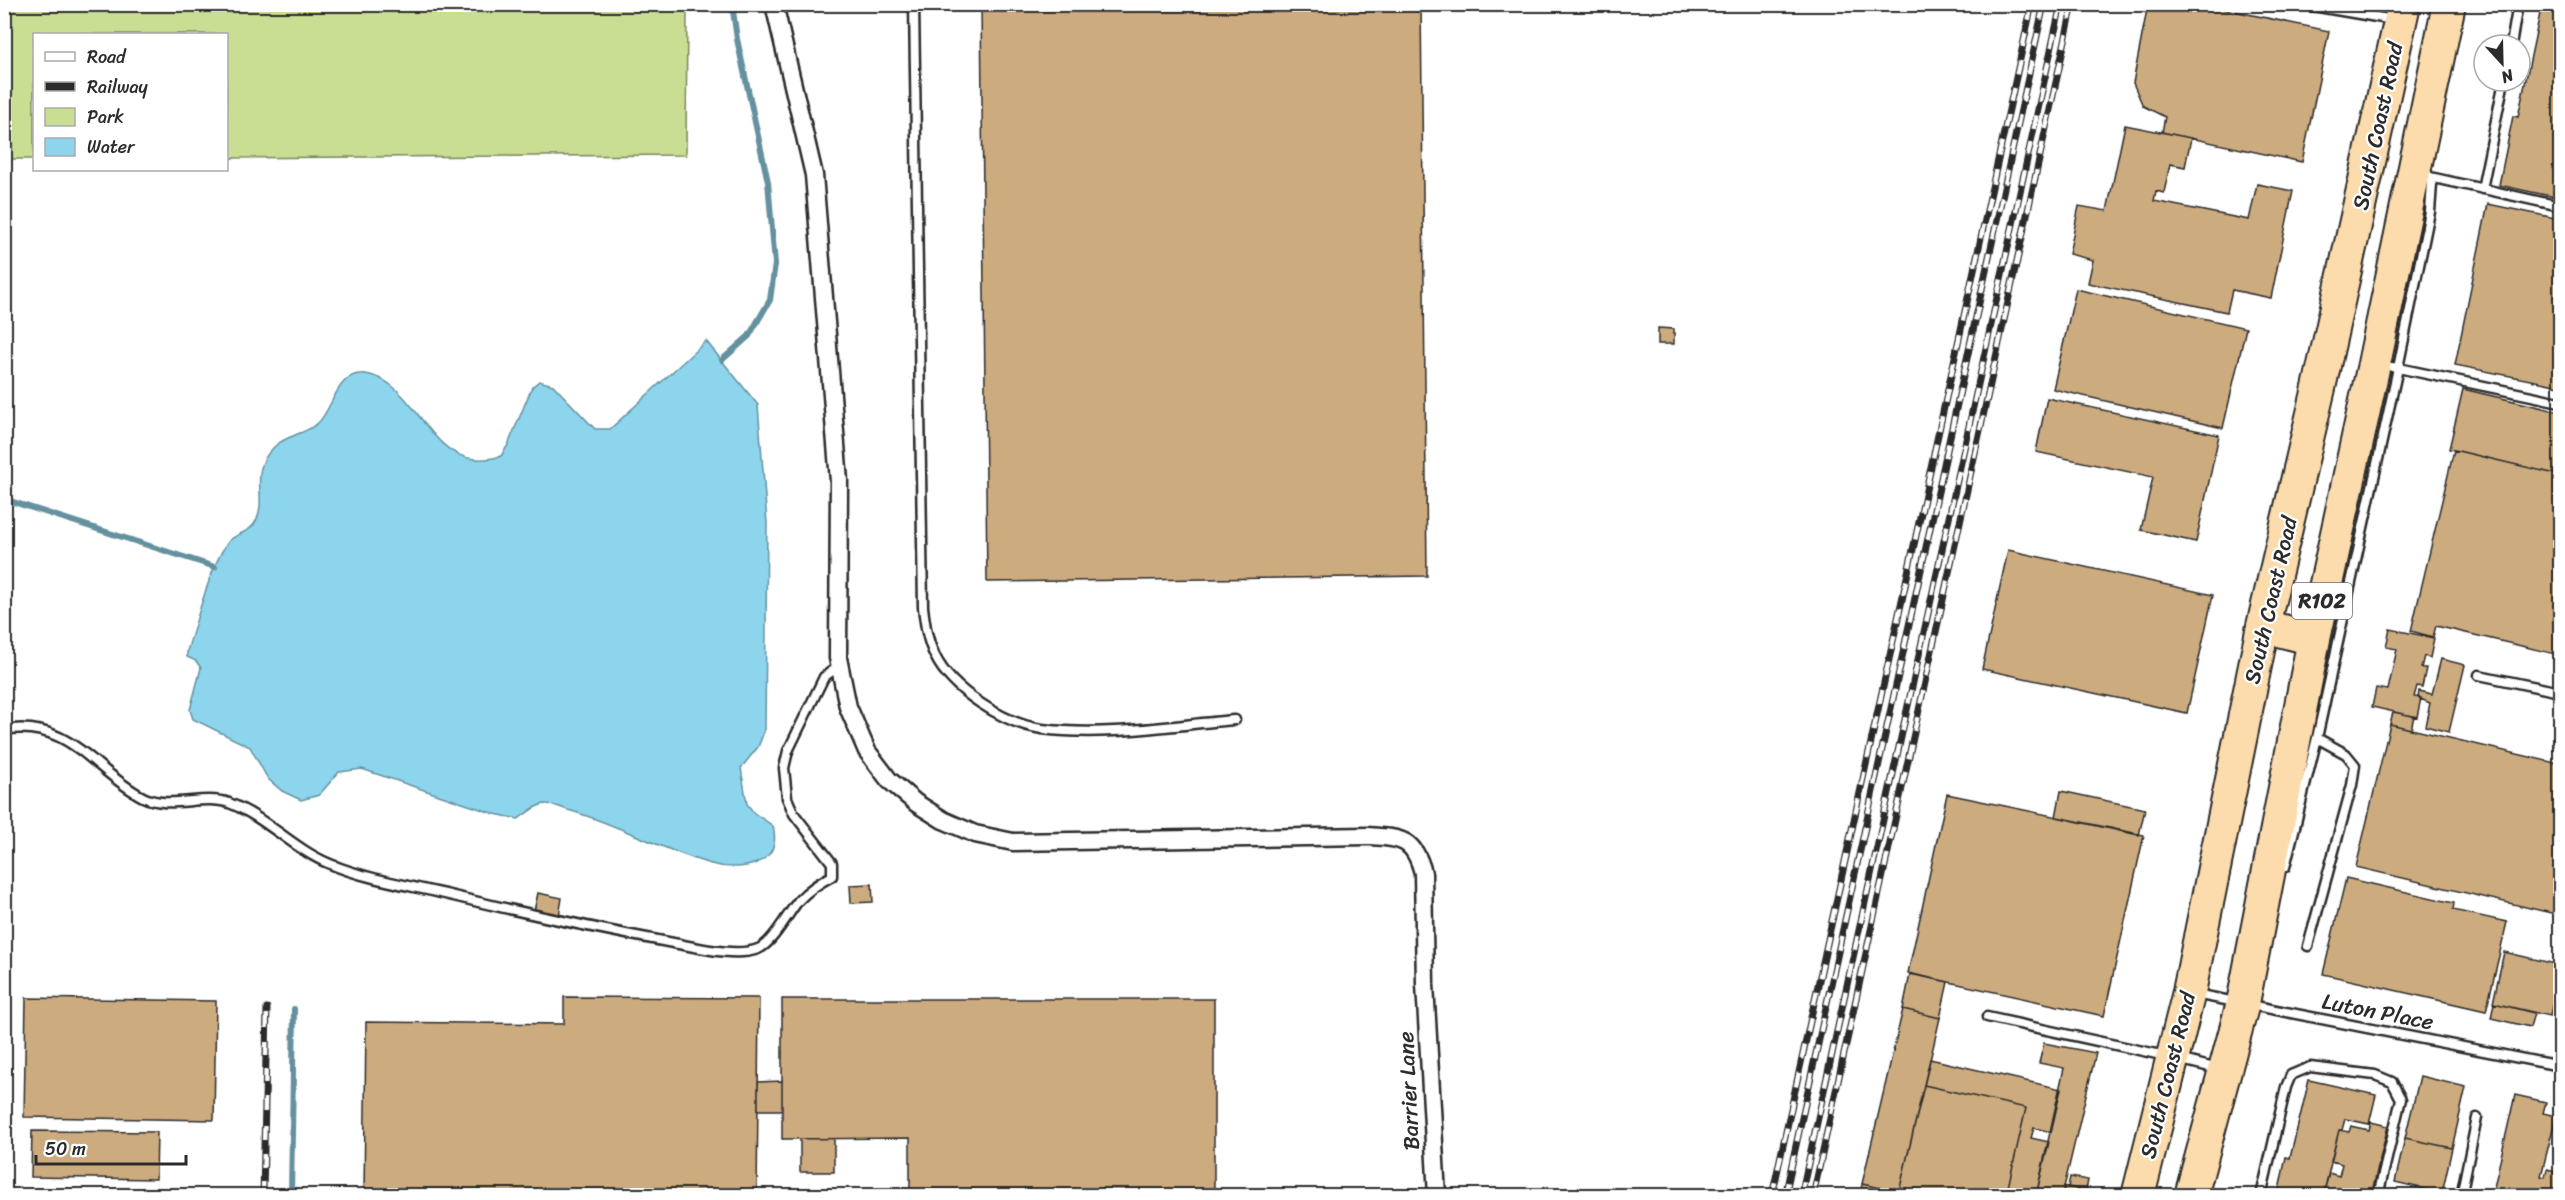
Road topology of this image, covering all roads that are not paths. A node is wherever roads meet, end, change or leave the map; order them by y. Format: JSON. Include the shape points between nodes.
{"nodes":[{"id":1,"x":774,"y":4,"type":"edge"},
{"id":2,"x":914,"y":4,"type":"edge"},
{"id":3,"x":2301,"y":4,"type":"edge"},
{"id":4,"x":2449,"y":4,"type":"edge"},
{"id":5,"x":2518,"y":4,"type":"edge"},
{"id":6,"x":2402,"y":13,"type":"edge"},
{"id":7,"x":2513,"y":33,"type":"edge"},
{"id":8,"x":2502,"y":93,"type":"edge"},
{"id":9,"x":2424,"y":166,"type":"junction"},
{"id":10,"x":2482,"y":189,"type":"junction"},
{"id":11,"x":2560,"y":206,"type":"edge"},
{"id":12,"x":2386,"y":366,"type":"junction"},
{"id":13,"x":2560,"y":402,"type":"edge"},
{"id":14,"x":2263,"y":626,"type":"junction"},
{"id":15,"x":2314,"y":639,"type":"junction"},
{"id":16,"x":840,"y":666,"type":"junction"},
{"id":17,"x":2479,"y":675,"type":"dead end"},
{"id":18,"x":2560,"y":692,"type":"edge"},
{"id":19,"x":1235,"y":720,"type":"dead end"},
{"id":20,"x":4,"y":730,"type":"edge"},
{"id":21,"x":2317,"y":738,"type":"junction"},
{"id":22,"x":2283,"y":877,"type":"dead end"},
{"id":23,"x":2308,"y":946,"type":"dead end"},
{"id":24,"x":2189,"y":992,"type":"junction"},
{"id":25,"x":2251,"y":1001,"type":"junction"},
{"id":26,"x":1987,"y":1017,"type":"dead end"},
{"id":27,"x":2560,"y":1041,"type":"edge"},
{"id":28,"x":2171,"y":1057,"type":"junction"},
{"id":29,"x":2558,"y":1065,"type":"edge"},
{"id":30,"x":2224,"y":1071,"type":"junction"},
{"id":31,"x":2477,"y":1118,"type":"dead end"},
{"id":32,"x":1437,"y":1196,"type":"edge"},
{"id":33,"x":2138,"y":1196,"type":"edge"},
{"id":34,"x":2191,"y":1196,"type":"edge"},
{"id":35,"x":2261,"y":1196,"type":"edge"},
{"id":36,"x":2378,"y":1196,"type":"edge"},
{"id":37,"x":2461,"y":1196,"type":"edge"}],
"edges":[{"from":1,"to":16,"type":"street","via":[[814,175],[839,481]]},
{"from":2,"to":19,"type":"lane","via":[[923,607],[927,635],[936,658],[951,680],[981,703],[1004,717],[1041,729],[1112,730]]},
{"from":3,"to":6,"type":"lane"},
{"from":4,"to":9,"type":"highway","name":"South Coast Road","number":"R102"},
{"from":5,"to":7,"type":"lane"},
{"from":6,"to":14,"type":"highway","name":"South Coast Road","number":"R102"},
{"from":8,"to":10,"type":"lane"},
{"from":9,"to":10,"type":"lane"},
{"from":9,"to":12,"type":"highway","name":"South Coast Road","number":"R102"},
{"from":10,"to":11,"type":"lane"},
{"from":12,"to":13,"type":"lane"},
{"from":12,"to":15,"type":"highway","name":"South Coast Road","number":"R102"},
{"from":12,"to":21,"type":"lane"},
{"from":14,"to":15,"type":"highway"},
{"from":14,"to":24,"type":"highway","name":"South Coast Road","number":"R102"},
{"from":15,"to":25,"type":"highway","name":"South Coast Road","number":"R102"},
{"from":16,"to":20,"type":"lane","via":[[824,677],[788,751],[784,768],[787,798],[794,814],[832,863],[832,876],[807,893],[770,940],[760,948],[742,952],[645,938],[372,877],[329,864],[227,802],[145,798],[62,737],[39,729]]},
{"from":16,"to":32,"type":"street","name":"Barrier Lane","via":[[848,707],[867,751],[889,780],[943,820],[975,834],[1013,842],[1368,836],[1396,838],[1409,844],[1423,873]]},
{"from":17,"to":18,"type":"lane"},
{"from":21,"to":22,"type":"lane"},
{"from":21,"to":23,"type":"lane","via":[[2352,759],[2355,773]]},
{"from":24,"to":25,"type":"lane","name":"Luton Place"},
{"from":24,"to":28,"type":"highway","name":"South Coast Road","number":"R102"},
{"from":25,"to":29,"type":"lane","name":"Luton Place"},
{"from":25,"to":30,"type":"highway","name":"South Coast Road","number":"R102"},
{"from":26,"to":28,"type":"lane"},
{"from":27,"to":29,"type":"lane"},
{"from":28,"to":30,"type":"lane"},
{"from":28,"to":33,"type":"highway","name":"South Coast Road","number":"R102"},
{"from":30,"to":34,"type":"highway","name":"South Coast Road","number":"R102"},
{"from":31,"to":37,"type":"lane"},
{"from":35,"to":36,"type":"lane","via":[[2286,1087],[2291,1075],[2310,1067],[2375,1075],[2392,1082],[2401,1099]]}]}
